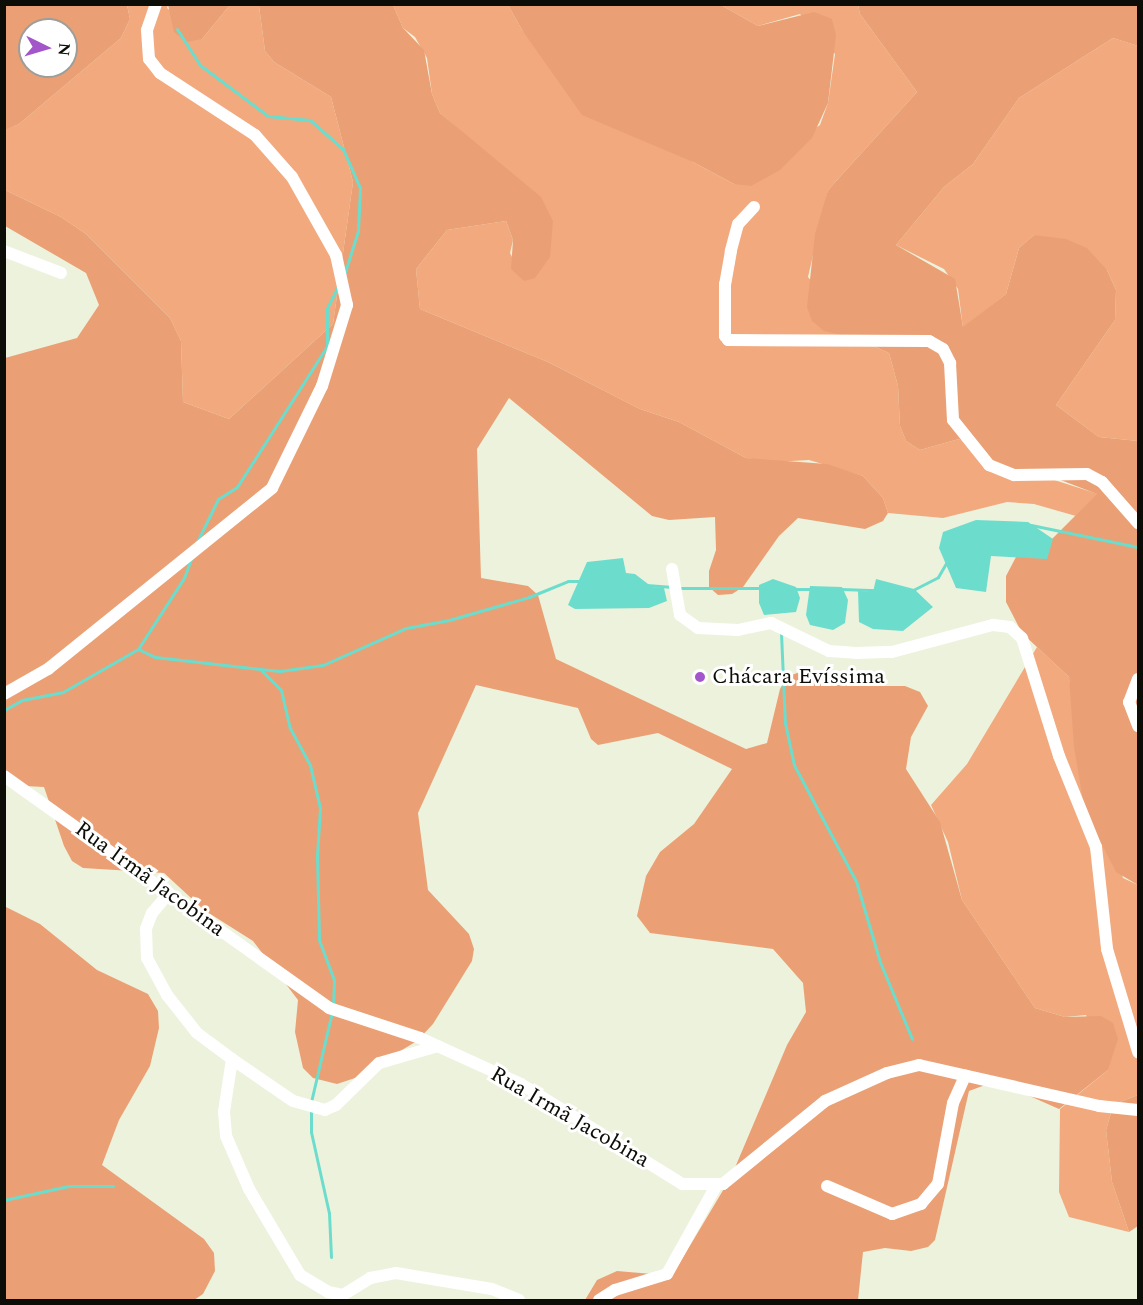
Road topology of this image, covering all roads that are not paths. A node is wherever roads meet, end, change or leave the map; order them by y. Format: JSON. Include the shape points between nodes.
{"nodes":[{"id":1,"x":156,"y":4,"type":"edge"},
{"id":2,"x":754,"y":207,"type":"dead end"},
{"id":3,"x":4,"y":251,"type":"edge"},
{"id":4,"x":61,"y":273,"type":"dead end"},
{"id":5,"x":1138,"y":523,"type":"edge"},
{"id":6,"x":672,"y":569,"type":"dead end"},
{"id":7,"x":1138,"y":679,"type":"edge"},
{"id":8,"x":4,"y":694,"type":"edge"},
{"id":9,"x":1138,"y":726,"type":"edge"},
{"id":10,"x":4,"y":776,"type":"edge"},
{"id":11,"x":169,"y":893,"type":"junction"},
{"id":12,"x":438,"y":1046,"type":"junction"},
{"id":13,"x":1138,"y":1053,"type":"edge"},
{"id":14,"x":231,"y":1059,"type":"junction"},
{"id":15,"x":965,"y":1076,"type":"junction"},
{"id":16,"x":1138,"y":1110,"type":"edge"},
{"id":17,"x":717,"y":1184,"type":"junction"},
{"id":18,"x":827,"y":1186,"type":"dead end"},
{"id":19,"x":519,"y":1300,"type":"edge"},
{"id":20,"x":599,"y":1300,"type":"edge"}],
"edges":[{"from":1,"to":8,"type":"street","via":[[147,30],[148,59],[160,73],[255,135],[292,177],[336,255],[347,305],[322,386],[272,488],[48,669]]},
{"from":2,"to":5,"type":"street","via":[[738,224],[725,284],[728,340],[929,341],[943,349],[950,363],[953,420],[989,465],[1014,475],[1087,474],[1102,482]]},
{"from":3,"to":4,"type":"street"},
{"from":6,"to":13,"type":"street","via":[[680,615],[698,628],[738,630],[771,623],[829,651],[856,653],[892,652],[993,625],[1010,627],[1022,638],[1059,756],[1096,847],[1107,949]]},
{"from":7,"to":9,"type":"street","via":[[1129,702]]},
{"from":10,"to":11,"type":"street","name":"Rua Irmã Jacobina"},
{"from":11,"to":12,"type":"street","name":"Rua Irmã Jacobina","via":[[329,1008]]},
{"from":11,"to":14,"type":"street","via":[[152,913],[146,929],[147,958],[167,995],[197,1033]]},
{"from":12,"to":14,"type":"street","via":[[379,1063],[325,1110],[293,1101]]},
{"from":12,"to":17,"type":"street","name":"Rua Irmã Jacobina","via":[[521,1084],[682,1184]]},
{"from":14,"to":19,"type":"street","via":[[226,1136],[249,1188],[300,1275],[328,1292],[343,1295],[370,1278],[396,1273],[492,1289]]},
{"from":15,"to":16,"type":"street","via":[[1099,1106]]},
{"from":15,"to":17,"type":"street","via":[[919,1065],[887,1073],[825,1101],[723,1184]]},
{"from":15,"to":18,"type":"street","via":[[953,1103],[939,1184],[921,1204],[892,1214]]},
{"from":17,"to":20,"type":"street","via":[[667,1274],[615,1290]]}]}
